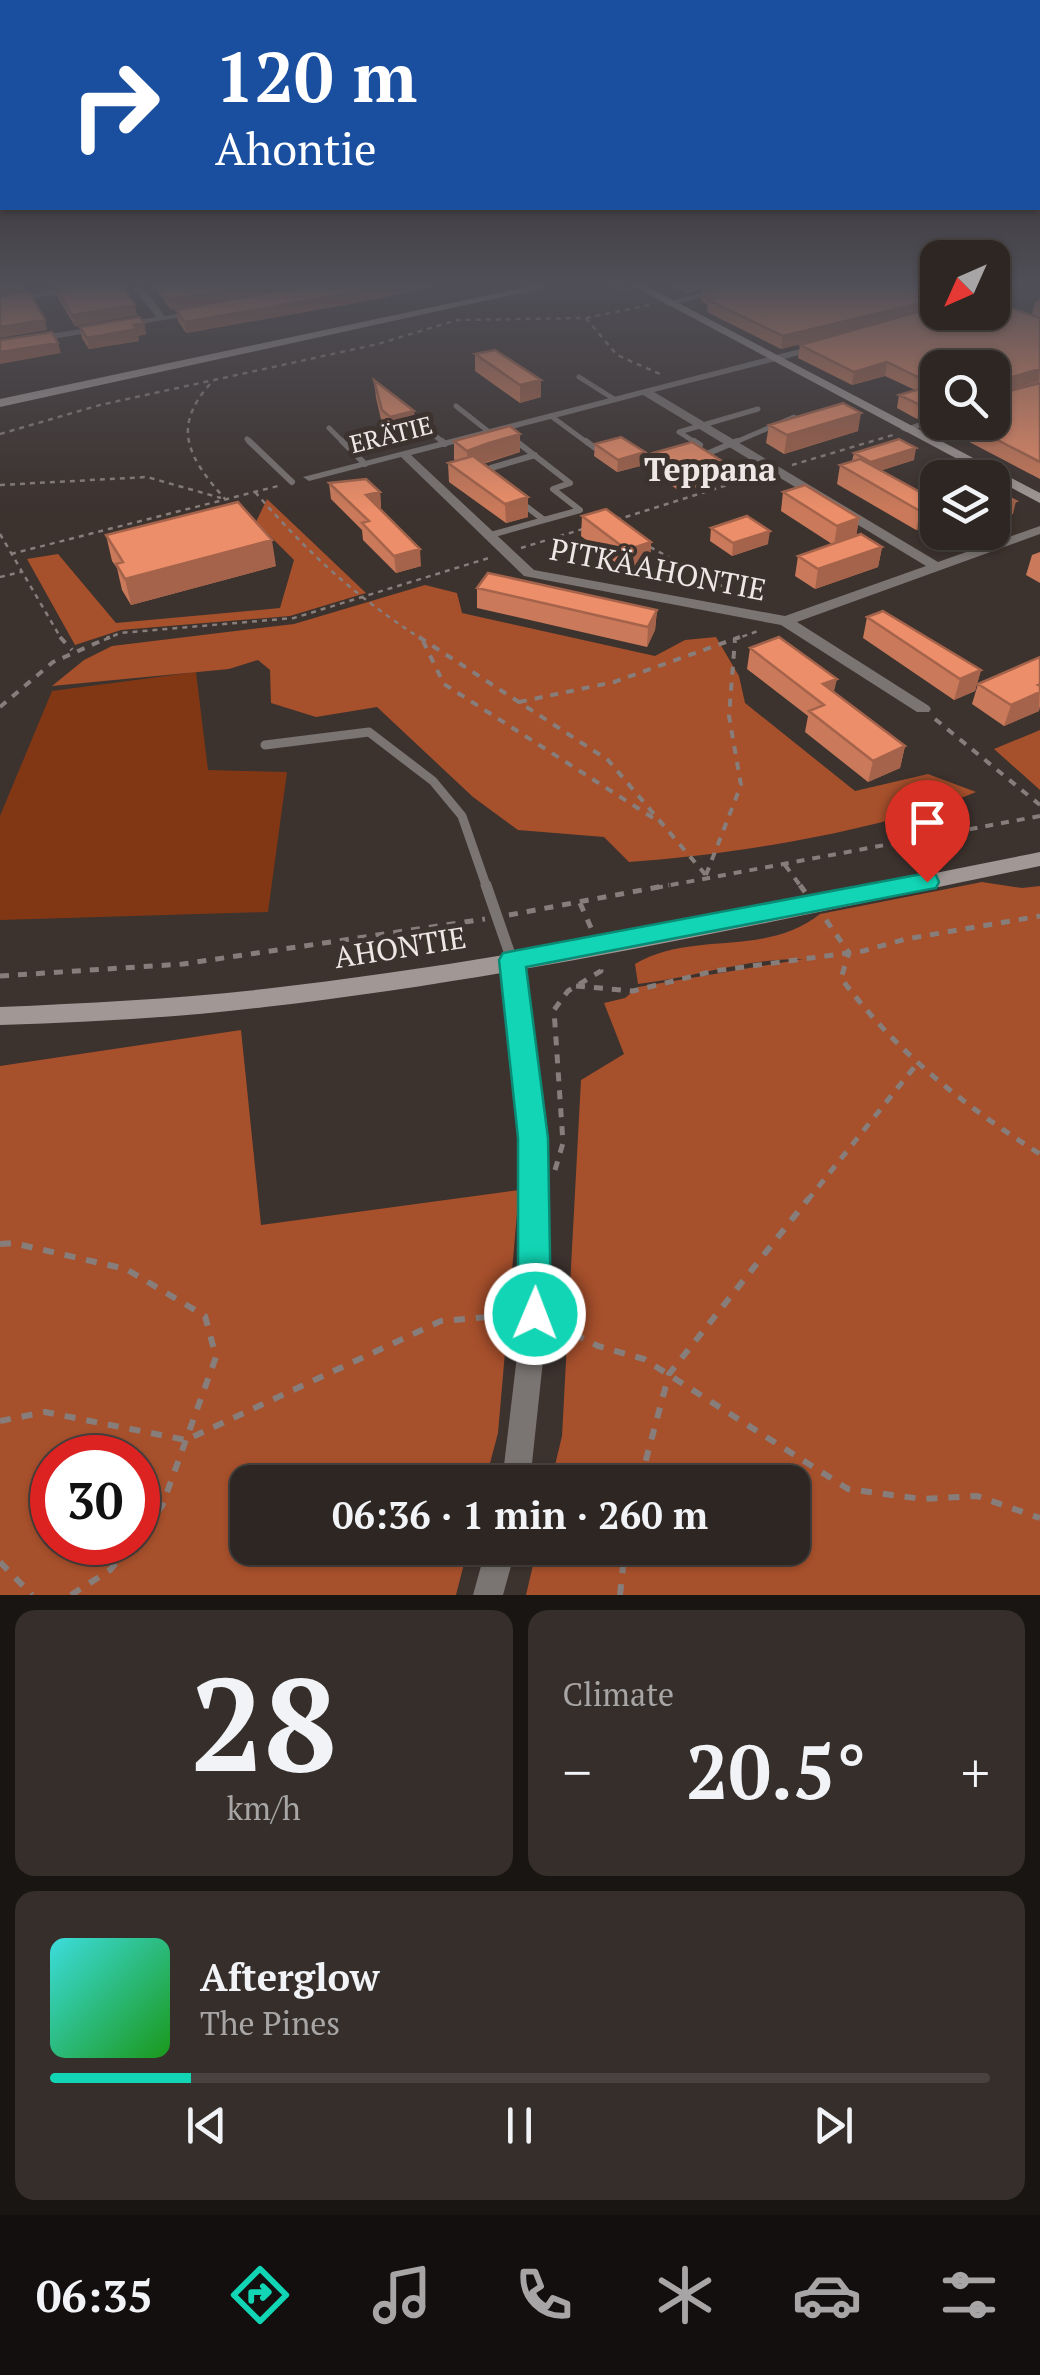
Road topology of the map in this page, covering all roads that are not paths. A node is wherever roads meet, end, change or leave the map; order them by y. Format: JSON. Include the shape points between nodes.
{"nodes":[{"id":1,"x":195,"y":361,"type":"edge"},
{"id":2,"x":765,"y":361,"type":"edge"},
{"id":3,"x":779,"y":361,"type":"edge"},
{"id":4,"x":578,"y":377,"type":"dead end"},
{"id":5,"x":644,"y":392,"type":"junction"},
{"id":6,"x":614,"y":400,"type":"junction"},
{"id":7,"x":0,"y":403,"type":"edge"},
{"id":8,"x":400,"y":406,"type":"edge"},
{"id":9,"x":456,"y":406,"type":"dead end"},
{"id":10,"x":758,"y":409,"type":"dead end"},
{"id":11,"x":551,"y":416,"type":"junction"},
{"id":12,"x":794,"y":417,"type":"edge"},
{"id":13,"x":702,"y":424,"type":"junction"},
{"id":14,"x":920,"y":426,"type":"edge"},
{"id":15,"x":329,"y":428,"type":"dead end"},
{"id":16,"x":495,"y":430,"type":"junction"},
{"id":17,"x":900,"y":432,"type":"junction"},
{"id":18,"x":247,"y":439,"type":"dead end"},
{"id":19,"x":734,"y":443,"type":"junction"},
{"id":20,"x":444,"y":444,"type":"junction"},
{"id":21,"x":700,"y":445,"type":"edge"},
{"id":22,"x":595,"y":448,"type":"edge"},
{"id":23,"x":404,"y":454,"type":"junction"},
{"id":24,"x":535,"y":455,"type":"junction"},
{"id":25,"x":702,"y":456,"type":"edge"},
{"id":26,"x":365,"y":464,"type":"junction"},
{"id":27,"x":308,"y":478,"type":"dead end"},
{"id":28,"x":292,"y":482,"type":"road end"},
{"id":29,"x":500,"y":486,"type":"edge"},
{"id":30,"x":514,"y":497,"type":"edge"},
{"id":31,"x":1040,"y":499,"type":"edge"},
{"id":32,"x":544,"y":520,"type":"junction"},
{"id":33,"x":1040,"y":530,"type":"edge"},
{"id":34,"x":487,"y":536,"type":"junction"},
{"id":35,"x":935,"y":566,"type":"junction"},
{"id":36,"x":786,"y":621,"type":"junction"},
{"id":37,"x":923,"y":709,"type":"road end"},
{"id":38,"x":265,"y":745,"type":"dead end"},
{"id":39,"x":1040,"y":860,"type":"edge"},
{"id":40,"x":512,"y":960,"type":"junction"},
{"id":41,"x":0,"y":1016,"type":"edge"},
{"id":42,"x":518,"y":1465,"type":"edge"},
{"id":43,"x":496,"y":1565,"type":"edge"},
{"id":44,"x":488,"y":1595,"type":"edge"}],
"edges":[{"from":1,"to":7,"type":"street"},
{"from":2,"to":5,"type":"street","name":"ERÄTIE"},
{"from":3,"to":17,"type":"street"},
{"from":4,"to":6,"type":"lane"},
{"from":5,"to":6,"type":"street","name":"ERÄTIE"},
{"from":5,"to":13,"type":"street"},
{"from":6,"to":11,"type":"street","name":"ERÄTIE"},
{"from":8,"to":20,"type":"lane"},
{"from":9,"to":16,"type":"lane"},
{"from":10,"to":13,"type":"lane"},
{"from":11,"to":16,"type":"street","name":"ERÄTIE"},
{"from":11,"to":22,"type":"lane"},
{"from":12,"to":19,"type":"lane"},
{"from":13,"to":19,"type":"street"},
{"from":13,"to":21,"type":"lane","via":[[679,432]]},
{"from":14,"to":17,"type":"street"},
{"from":15,"to":26,"type":"lane"},
{"from":16,"to":20,"type":"street","name":"ERÄTIE"},
{"from":16,"to":24,"type":"lane"},
{"from":17,"to":31,"type":"street"},
{"from":18,"to":28,"type":"lane"},
{"from":19,"to":25,"type":"lane"},
{"from":19,"to":35,"type":"street"},
{"from":20,"to":23,"type":"street","name":"ERÄTIE"},
{"from":23,"to":26,"type":"street","name":"ERÄTIE"},
{"from":23,"to":34,"type":"street","name":"PITKÄAHONTIE"},
{"from":24,"to":29,"type":"lane","via":[[491,468],[485,474]]},
{"from":24,"to":32,"type":"lane","via":[[570,483],[553,489],[580,510]]},
{"from":26,"to":27,"type":"street","name":"ERÄTIE"},
{"from":30,"to":32,"type":"lane"},
{"from":32,"to":34,"type":"lane"},
{"from":33,"to":35,"type":"street"},
{"from":34,"to":36,"type":"street","name":"PITKÄAHONTIE","via":[[530,573]]},
{"from":35,"to":36,"type":"street"},
{"from":36,"to":37,"type":"street","name":"PITKÄAHONTIE"},
{"from":38,"to":40,"type":"lane","via":[[369,732],[434,782],[462,816]]},
{"from":39,"to":40,"type":"street","name":"AHONTIE"},
{"from":40,"to":41,"type":"street","name":"AHONTIE","via":[[263,999]]},
{"from":40,"to":42,"type":"street","via":[[536,1196],[535,1314]]},
{"from":43,"to":44,"type":"street"}]}
